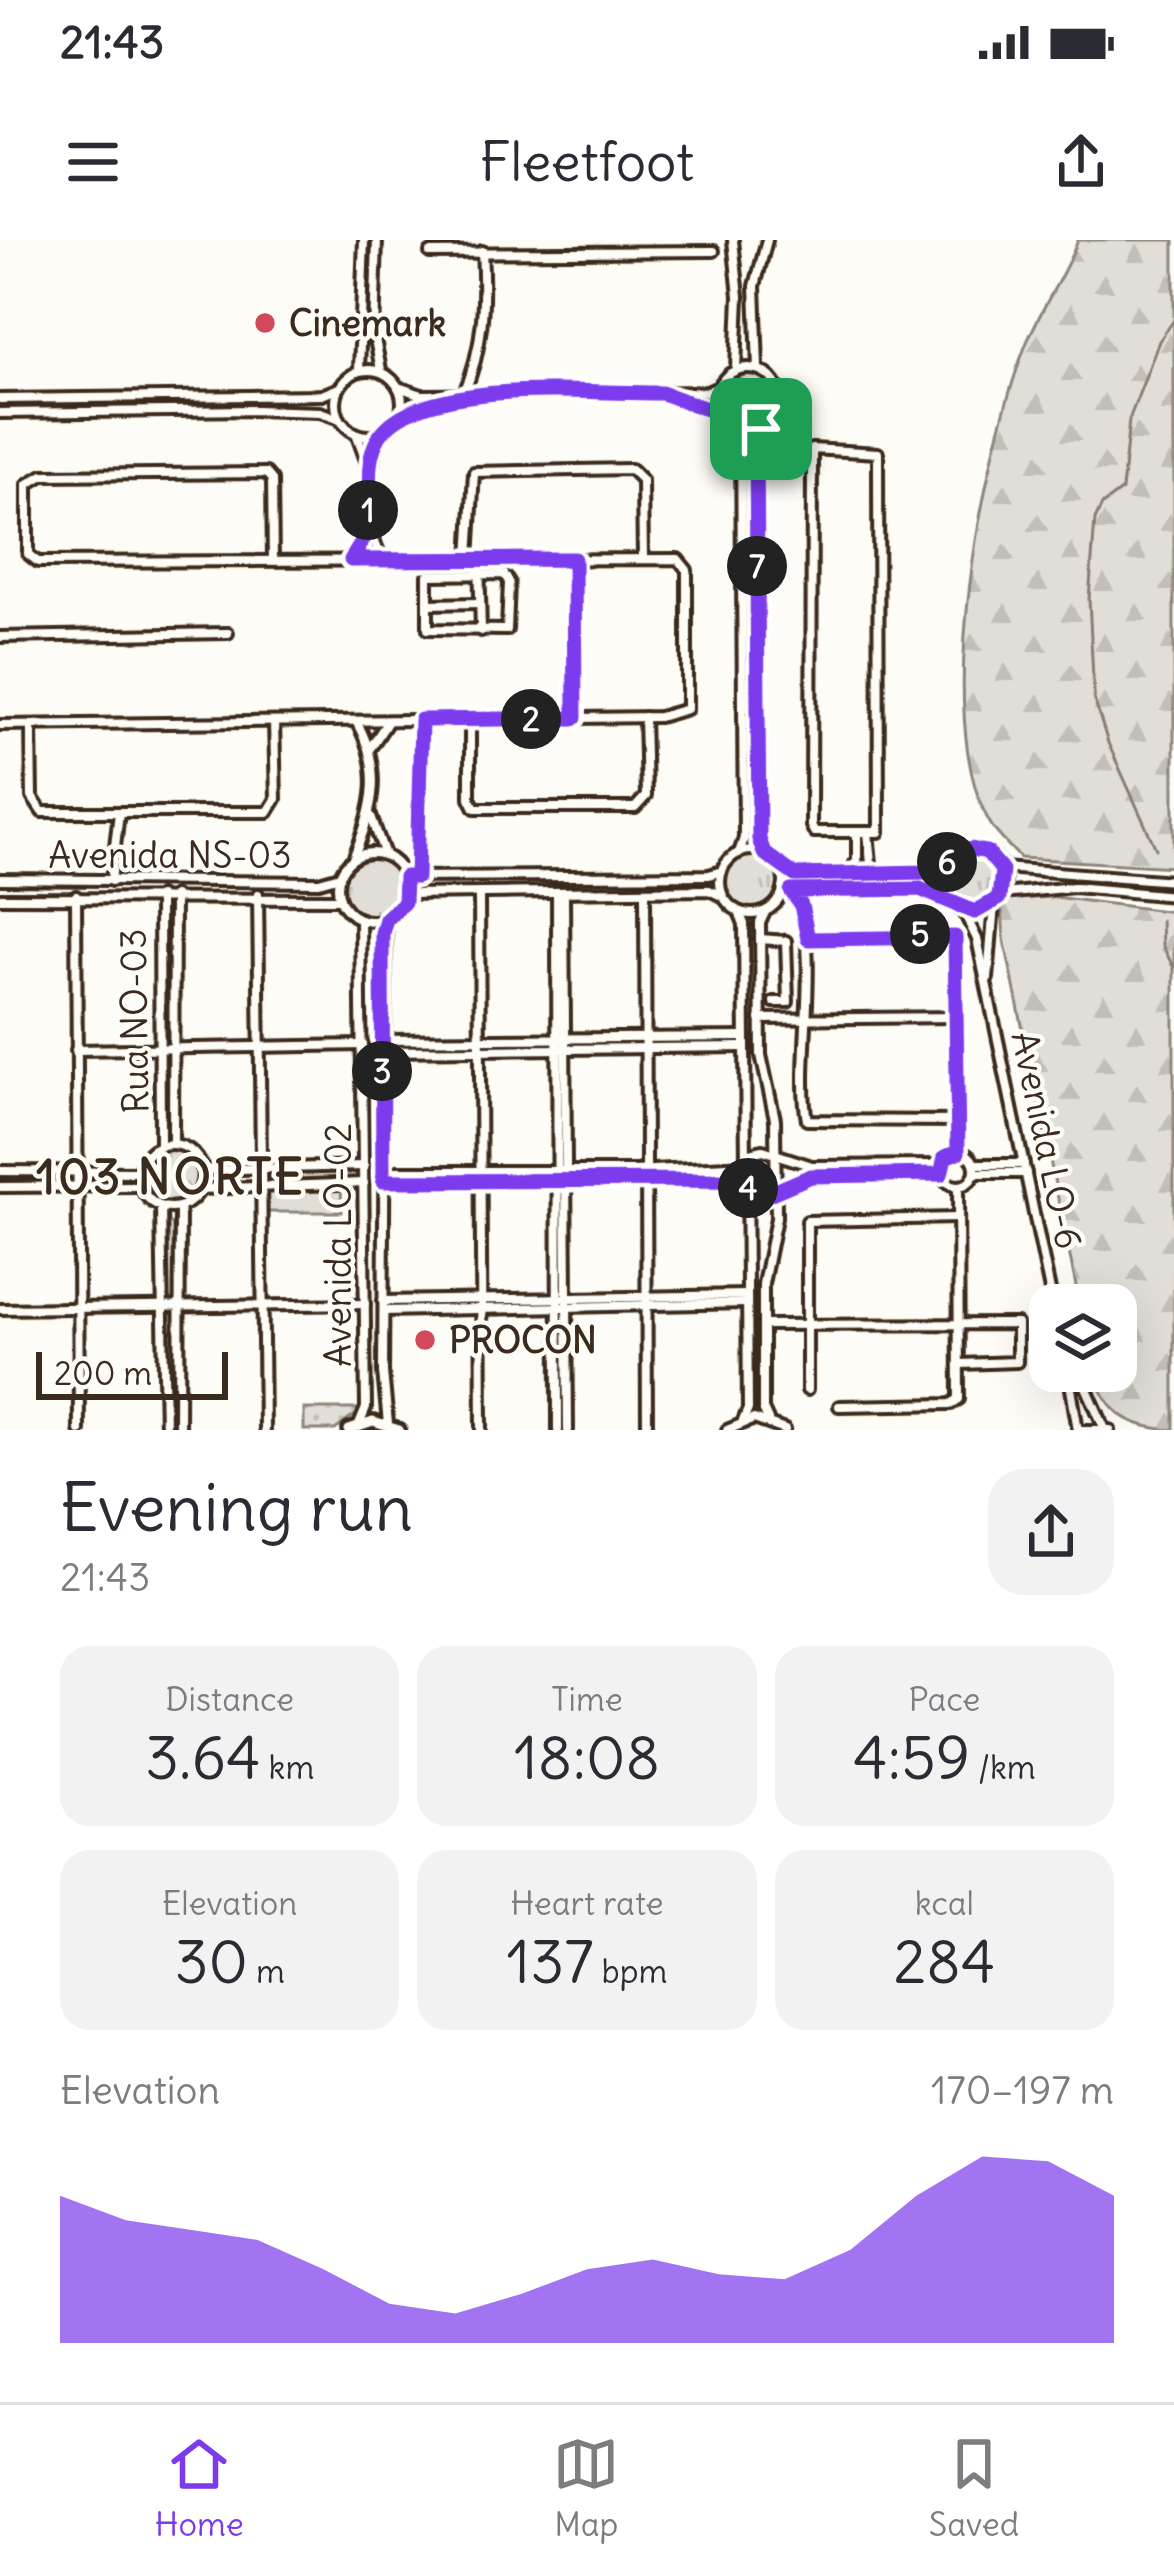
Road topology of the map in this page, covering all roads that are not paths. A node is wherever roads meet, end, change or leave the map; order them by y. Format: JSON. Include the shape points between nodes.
{"nodes":[{"id":1,"x":364,"y":240,"type":"edge"},
{"id":2,"x":377,"y":240,"type":"edge"},
{"id":3,"x":733,"y":240,"type":"edge"},
{"id":4,"x":767,"y":240,"type":"edge"},
{"id":5,"x":617,"y":244,"type":"edge"},
{"id":6,"x":502,"y":245,"type":"edge"},
{"id":7,"x":482,"y":251,"type":"junction"},
{"id":8,"x":714,"y":251,"type":"dead end"},
{"id":9,"x":430,"y":253,"type":"dead end"},
{"id":10,"x":758,"y":369,"type":"junction"},
{"id":11,"x":735,"y":370,"type":"junction"},
{"id":12,"x":359,"y":371,"type":"junction"},
{"id":13,"x":382,"y":372,"type":"junction"},
{"id":14,"x":398,"y":387,"type":"junction"},
{"id":15,"x":718,"y":387,"type":"junction"},
{"id":16,"x":339,"y":388,"type":"junction"},
{"id":17,"x":662,"y":393,"type":"junction"},
{"id":18,"x":458,"y":395,"type":"junction"},
{"id":19,"x":0,"y":399,"type":"edge"},
{"id":20,"x":0,"y":413,"type":"edge"},
{"id":21,"x":718,"y":413,"type":"junction"},
{"id":22,"x":340,"y":419,"type":"junction"},
{"id":23,"x":398,"y":420,"type":"junction"},
{"id":24,"x":761,"y":429,"type":"junction"},
{"id":25,"x":736,"y":430,"type":"junction"},
{"id":26,"x":356,"y":433,"type":"junction"},
{"id":27,"x":380,"y":434,"type":"junction"},
{"id":28,"x":369,"y":468,"type":"junction"},
{"id":29,"x":368,"y":530,"type":"junction"},
{"id":30,"x":473,"y":559,"type":"junction"},
{"id":31,"x":574,"y":559,"type":"junction"},
{"id":32,"x":643,"y":559,"type":"junction"},
{"id":33,"x":273,"y":560,"type":"junction"},
{"id":34,"x":351,"y":560,"type":"junction"},
{"id":35,"x":383,"y":560,"type":"junction"},
{"id":36,"x":475,"y":575,"type":"junction"},
{"id":37,"x":480,"y":603,"type":"junction"},
{"id":38,"x":428,"y":604,"type":"junction"},
{"id":39,"x":481,"y":631,"type":"junction"},
{"id":40,"x":227,"y":633,"type":"dead end"},
{"id":41,"x":0,"y":637,"type":"edge"},
{"id":42,"x":644,"y":717,"type":"junction"},
{"id":43,"x":575,"y":718,"type":"junction"},
{"id":44,"x":421,"y":720,"type":"junction"},
{"id":45,"x":470,"y":720,"type":"junction"},
{"id":46,"x":356,"y":721,"type":"junction"},
{"id":47,"x":388,"y":721,"type":"junction"},
{"id":48,"x":274,"y":722,"type":"junction"},
{"id":49,"x":0,"y":725,"type":"edge"},
{"id":50,"x":31,"y":725,"type":"junction"},
{"id":51,"x":371,"y":747,"type":"junction"},
{"id":52,"x":119,"y":812,"type":"junction"},
{"id":53,"x":371,"y":815,"type":"junction"},
{"id":54,"x":862,"y":832,"type":"junction"},
{"id":55,"x":739,"y":853,"type":"junction"},
{"id":56,"x":764,"y":853,"type":"junction"},
{"id":57,"x":386,"y":855,"type":"junction"},
{"id":58,"x":354,"y":858,"type":"junction"},
{"id":59,"x":946,"y":864,"type":"junction"},
{"id":60,"x":1001,"y":867,"type":"junction"},
{"id":61,"x":781,"y":869,"type":"junction"},
{"id":62,"x":722,"y":871,"type":"junction"},
{"id":63,"x":849,"y":874,"type":"junction"},
{"id":64,"x":872,"y":874,"type":"junction"},
{"id":65,"x":340,"y":876,"type":"junction"},
{"id":66,"x":405,"y":877,"type":"junction"},
{"id":67,"x":417,"y":877,"type":"junction"},
{"id":68,"x":0,"y":879,"type":"edge"},
{"id":69,"x":112,"y":881,"type":"junction"},
{"id":70,"x":1174,"y":881,"type":"edge"},
{"id":71,"x":645,"y":892,"type":"junction"},
{"id":72,"x":561,"y":893,"type":"junction"},
{"id":73,"x":786,"y":893,"type":"junction"},
{"id":74,"x":258,"y":894,"type":"junction"},
{"id":75,"x":406,"y":894,"type":"junction"},
{"id":76,"x":479,"y":894,"type":"junction"},
{"id":77,"x":76,"y":896,"type":"junction"},
{"id":78,"x":159,"y":896,"type":"junction"},
{"id":79,"x":174,"y":896,"type":"junction"},
{"id":80,"x":722,"y":896,"type":"junction"},
{"id":81,"x":1174,"y":896,"type":"edge"},
{"id":82,"x":946,"y":897,"type":"junction"},
{"id":83,"x":0,"y":898,"type":"edge"},
{"id":84,"x":340,"y":898,"type":"junction"},
{"id":85,"x":997,"y":899,"type":"junction"},
{"id":86,"x":963,"y":910,"type":"junction"},
{"id":87,"x":740,"y":912,"type":"junction"},
{"id":88,"x":765,"y":912,"type":"junction"},
{"id":89,"x":360,"y":919,"type":"junction"},
{"id":90,"x":386,"y":919,"type":"junction"},
{"id":91,"x":760,"y":939,"type":"junction"},
{"id":92,"x":808,"y":939,"type":"junction"},
{"id":93,"x":987,"y":986,"type":"junction"},
{"id":94,"x":774,"y":1002,"type":"dead end"},
{"id":95,"x":957,"y":1017,"type":"junction"},
{"id":96,"x":805,"y":1018,"type":"junction"},
{"id":97,"x":760,"y":1019,"type":"junction"},
{"id":98,"x":745,"y":1042,"type":"junction"},
{"id":99,"x":563,"y":1044,"type":"junction"},
{"id":100,"x":647,"y":1044,"type":"junction"},
{"id":101,"x":363,"y":1045,"type":"junction"},
{"id":102,"x":382,"y":1045,"type":"junction"},
{"id":103,"x":484,"y":1045,"type":"junction"},
{"id":104,"x":161,"y":1047,"type":"junction"},
{"id":105,"x":176,"y":1048,"type":"junction"},
{"id":106,"x":260,"y":1049,"type":"junction"},
{"id":107,"x":76,"y":1050,"type":"junction"},
{"id":108,"x":958,"y":1121,"type":"junction"},
{"id":109,"x":173,"y":1143,"type":"junction"},
{"id":110,"x":160,"y":1144,"type":"junction"},
{"id":111,"x":958,"y":1152,"type":"junction"},
{"id":112,"x":776,"y":1154,"type":"junction"},
{"id":113,"x":746,"y":1160,"type":"junction"},
{"id":114,"x":364,"y":1166,"type":"junction"},
{"id":115,"x":260,"y":1167,"type":"junction"},
{"id":116,"x":648,"y":1167,"type":"junction"},
{"id":117,"x":484,"y":1169,"type":"junction"},
{"id":118,"x":941,"y":1169,"type":"junction"},
{"id":119,"x":975,"y":1169,"type":"junction"},
{"id":120,"x":1025,"y":1169,"type":"junction"},
{"id":121,"x":202,"y":1170,"type":"junction"},
{"id":122,"x":0,"y":1171,"type":"edge"},
{"id":123,"x":78,"y":1172,"type":"junction"},
{"id":124,"x":139,"y":1172,"type":"junction"},
{"id":125,"x":383,"y":1176,"type":"junction"},
{"id":126,"x":564,"y":1176,"type":"junction"},
{"id":127,"x":648,"y":1180,"type":"junction"},
{"id":128,"x":484,"y":1181,"type":"junction"},
{"id":129,"x":364,"y":1183,"type":"junction"},
{"id":130,"x":746,"y":1183,"type":"junction"},
{"id":131,"x":260,"y":1184,"type":"junction"},
{"id":132,"x":78,"y":1185,"type":"junction"},
{"id":133,"x":140,"y":1186,"type":"junction"},
{"id":134,"x":958,"y":1186,"type":"junction"},
{"id":135,"x":0,"y":1187,"type":"edge"},
{"id":136,"x":200,"y":1189,"type":"junction"},
{"id":137,"x":776,"y":1192,"type":"junction"},
{"id":138,"x":160,"y":1207,"type":"junction"},
{"id":139,"x":180,"y":1208,"type":"junction"},
{"id":140,"x":958,"y":1218,"type":"junction"},
{"id":141,"x":1049,"y":1284,"type":"edge"},
{"id":142,"x":485,"y":1298,"type":"junction"},
{"id":143,"x":649,"y":1299,"type":"junction"},
{"id":144,"x":747,"y":1299,"type":"junction"},
{"id":145,"x":565,"y":1302,"type":"junction"},
{"id":146,"x":365,"y":1304,"type":"junction"},
{"id":147,"x":261,"y":1305,"type":"junction"},
{"id":148,"x":163,"y":1306,"type":"junction"},
{"id":149,"x":177,"y":1306,"type":"junction"},
{"id":150,"x":384,"y":1306,"type":"junction"},
{"id":151,"x":0,"y":1309,"type":"edge"},
{"id":152,"x":79,"y":1309,"type":"junction"},
{"id":153,"x":485,"y":1310,"type":"junction"},
{"id":154,"x":960,"y":1323,"type":"junction"},
{"id":155,"x":807,"y":1324,"type":"junction"},
{"id":156,"x":763,"y":1325,"type":"junction"},
{"id":157,"x":960,"y":1364,"type":"junction"},
{"id":158,"x":807,"y":1390,"type":"dead end"},
{"id":159,"x":1072,"y":1392,"type":"edge"},
{"id":160,"x":1089,"y":1392,"type":"edge"},
{"id":161,"x":839,"y":1406,"type":"dead end"},
{"id":162,"x":768,"y":1420,"type":"junction"},
{"id":163,"x":743,"y":1421,"type":"junction"},
{"id":164,"x":388,"y":1424,"type":"junction"},
{"id":165,"x":354,"y":1427,"type":"edge"},
{"id":166,"x":1107,"y":1429,"type":"edge"},
{"id":167,"x":80,"y":1430,"type":"edge"},
{"id":168,"x":165,"y":1430,"type":"edge"},
{"id":169,"x":179,"y":1430,"type":"edge"},
{"id":170,"x":264,"y":1430,"type":"edge"},
{"id":171,"x":399,"y":1430,"type":"edge"},
{"id":172,"x":482,"y":1430,"type":"edge"},
{"id":173,"x":558,"y":1430,"type":"edge"},
{"id":174,"x":568,"y":1430,"type":"edge"},
{"id":175,"x":647,"y":1430,"type":"edge"},
{"id":176,"x":728,"y":1430,"type":"edge"},
{"id":177,"x":785,"y":1430,"type":"edge"},
{"id":178,"x":1080,"y":1430,"type":"edge"}],
"edges":[{"from":1,"to":12,"type":"street"},
{"from":2,"to":13,"type":"street","via":[[374,334]]},
{"from":3,"to":11,"type":"street","via":[[740,296]]},
{"from":4,"to":10,"type":"street","via":[[755,286]]},
{"from":5,"to":6,"type":"street"},
{"from":5,"to":8,"type":"street"},
{"from":6,"to":7,"type":"street"},
{"from":7,"to":9,"type":"street"},
{"from":7,"to":18,"type":"street","via":[[477,363]]},
{"from":10,"to":11,"type":"street"},
{"from":10,"to":24,"type":"street","via":[[780,397]]},
{"from":11,"to":15,"type":"street"},
{"from":12,"to":13,"type":"street"},
{"from":12,"to":16,"type":"street"},
{"from":13,"to":14,"type":"street"},
{"from":14,"to":18,"type":"street"},
{"from":14,"to":23,"type":"street"},
{"from":15,"to":17,"type":"street"},
{"from":15,"to":21,"type":"street"},
{"from":16,"to":19,"type":"street","via":[[322,395]]},
{"from":16,"to":22,"type":"street"},
{"from":17,"to":18,"type":"street"},
{"from":17,"to":21,"type":"street"},
{"from":18,"to":23,"type":"street"},
{"from":20,"to":22,"type":"street","via":[[255,410]]},
{"from":21,"to":25,"type":"street"},
{"from":22,"to":26,"type":"street"},
{"from":23,"to":27,"type":"street"},
{"from":24,"to":25,"type":"street"},
{"from":24,"to":56,"type":"street"},
{"from":25,"to":55,"type":"street"},
{"from":26,"to":27,"type":"street"},
{"from":26,"to":28,"type":"street"},
{"from":27,"to":28,"type":"street"},
{"from":28,"to":29,"type":"street"},
{"from":29,"to":34,"type":"street"},
{"from":29,"to":35,"type":"street"},
{"from":30,"to":31,"type":"street"},
{"from":30,"to":32,"type":"street","via":[[474,472],[631,469],[642,480]]},
{"from":30,"to":35,"type":"street"},
{"from":30,"to":36,"type":"street"},
{"from":31,"to":32,"type":"street"},
{"from":31,"to":43,"type":"street"},
{"from":32,"to":42,"type":"street","via":[[686,567],[688,705],[680,715]]},
{"from":33,"to":33,"type":"street","via":[[266,472],[37,476],[28,484],[28,554],[41,563]]},
{"from":33,"to":34,"type":"street"},
{"from":34,"to":35,"type":"street"},
{"from":36,"to":37,"type":"street"},
{"from":36,"to":38,"type":"street","via":[[428,575]]},
{"from":36,"to":39,"type":"street","via":[[504,574],[509,582],[508,629]]},
{"from":37,"to":38,"type":"street"},
{"from":37,"to":39,"type":"street"},
{"from":38,"to":39,"type":"street","via":[[430,631]]},
{"from":40,"to":41,"type":"street"},
{"from":42,"to":43,"type":"street"},
{"from":42,"to":45,"type":"street","via":[[646,796],[635,808],[476,808]]},
{"from":43,"to":45,"type":"street"},
{"from":44,"to":45,"type":"street"},
{"from":44,"to":47,"type":"street"},
{"from":44,"to":67,"type":"street"},
{"from":46,"to":47,"type":"street"},
{"from":46,"to":48,"type":"street"},
{"from":46,"to":51,"type":"street"},
{"from":47,"to":51,"type":"street"},
{"from":48,"to":50,"type":"street"},
{"from":48,"to":52,"type":"street","via":[[269,812]]},
{"from":49,"to":50,"type":"street"},
{"from":50,"to":52,"type":"street","via":[[38,809]]},
{"from":51,"to":53,"type":"street"},
{"from":52,"to":69,"type":"street"},
{"from":53,"to":57,"type":"street"},
{"from":53,"to":58,"type":"street"},
{"from":54,"to":54,"type":"street","via":[[882,829],[878,453],[812,449],[811,826]]},
{"from":54,"to":63,"type":"street"},
{"from":54,"to":64,"type":"street"},
{"from":55,"to":56,"type":"street"},
{"from":55,"to":62,"type":"street"},
{"from":56,"to":61,"type":"street"},
{"from":57,"to":58,"type":"street"},
{"from":57,"to":66,"type":"street"},
{"from":58,"to":65,"type":"street"},
{"from":59,"to":60,"type":"street","via":[[974,849]]},
{"from":59,"to":64,"type":"street"},
{"from":59,"to":82,"type":"street"},
{"from":60,"to":70,"type":"street"},
{"from":60,"to":85,"type":"street"},
{"from":61,"to":63,"type":"street"},
{"from":61,"to":73,"type":"street"},
{"from":62,"to":67,"type":"street"},
{"from":62,"to":80,"type":"street"},
{"from":63,"to":64,"type":"street"},
{"from":65,"to":69,"type":"street","name":"Avenida NS-03"},
{"from":65,"to":84,"type":"street"},
{"from":66,"to":67,"type":"street"},
{"from":66,"to":75,"type":"street"},
{"from":68,"to":69,"type":"street","name":"Avenida NS-03"},
{"from":71,"to":72,"type":"street"},
{"from":71,"to":80,"type":"street"},
{"from":71,"to":100,"type":"street"},
{"from":72,"to":76,"type":"street"},
{"from":72,"to":99,"type":"street"},
{"from":73,"to":82,"type":"street","via":[[920,889]]},
{"from":73,"to":88,"type":"street"},
{"from":73,"to":92,"type":"street","via":[[801,905]]},
{"from":74,"to":79,"type":"street","name":"Avenida NS-03"},
{"from":74,"to":84,"type":"street","name":"Avenida NS-03"},
{"from":74,"to":106,"type":"street"},
{"from":75,"to":76,"type":"street"},
{"from":75,"to":90,"type":"street"},
{"from":76,"to":103,"type":"street"},
{"from":77,"to":78,"type":"street","name":"Avenida NS-03"},
{"from":77,"to":83,"type":"street","name":"Avenida NS-03"},
{"from":77,"to":107,"type":"street"},
{"from":78,"to":79,"type":"street","name":"Avenida NS-03"},
{"from":78,"to":104,"type":"street","name":"Rua NO-03"},
{"from":79,"to":105,"type":"street"},
{"from":80,"to":87,"type":"street"},
{"from":81,"to":85,"type":"street","via":[[1074,887]]},
{"from":82,"to":86,"type":"street"},
{"from":84,"to":89,"type":"street"},
{"from":85,"to":86,"type":"street","via":[[982,911]]},
{"from":85,"to":93,"type":"street"},
{"from":86,"to":93,"type":"street"},
{"from":87,"to":88,"type":"street"},
{"from":87,"to":98,"type":"street"},
{"from":88,"to":91,"type":"street"},
{"from":89,"to":90,"type":"street"},
{"from":89,"to":101,"type":"street","name":"Avenida LO-02"},
{"from":90,"to":102,"type":"street","name":"Avenida LO-02"},
{"from":91,"to":94,"type":"street","via":[[787,941],[789,1000]]},
{"from":91,"to":97,"type":"street"},
{"from":92,"to":95,"type":"street","via":[[954,935]]},
{"from":92,"to":96,"type":"street"},
{"from":93,"to":120,"type":"street","name":"Avenida LO-6"},
{"from":95,"to":96,"type":"street"},
{"from":95,"to":108,"type":"street"},
{"from":96,"to":97,"type":"street"},
{"from":96,"to":108,"type":"street","via":[[809,1122]]},
{"from":97,"to":112,"type":"street"},
{"from":98,"to":100,"type":"street"},
{"from":98,"to":113,"type":"street"},
{"from":99,"to":100,"type":"street"},
{"from":99,"to":103,"type":"street"},
{"from":99,"to":126,"type":"street"},
{"from":100,"to":116,"type":"street"},
{"from":101,"to":106,"type":"street"},
{"from":101,"to":114,"type":"street","name":"Avenida LO-02"},
{"from":102,"to":103,"type":"street"},
{"from":102,"to":125,"type":"street","name":"Avenida LO-02"},
{"from":103,"to":117,"type":"street"},
{"from":104,"to":105,"type":"street"},
{"from":104,"to":107,"type":"street"},
{"from":104,"to":110,"type":"street","name":"Rua NO-03"},
{"from":105,"to":106,"type":"street"},
{"from":105,"to":109,"type":"street"},
{"from":106,"to":115,"type":"street"},
{"from":107,"to":123,"type":"street"},
{"from":108,"to":111,"type":"street"},
{"from":109,"to":110,"type":"street"},
{"from":109,"to":121,"type":"street","via":[[193,1153]]},
{"from":110,"to":124,"type":"street"},
{"from":111,"to":118,"type":"street"},
{"from":111,"to":119,"type":"street"},
{"from":112,"to":113,"type":"street","via":[[756,1150]]},
{"from":112,"to":118,"type":"street","via":[[812,1166]]},
{"from":112,"to":137,"type":"street"},
{"from":113,"to":116,"type":"street"},
{"from":113,"to":130,"type":"street"},
{"from":114,"to":115,"type":"street"},
{"from":114,"to":129,"type":"street","name":"Avenida LO-02"},
{"from":115,"to":121,"type":"street"},
{"from":115,"to":131,"type":"street"},
{"from":116,"to":126,"type":"street"},
{"from":116,"to":127,"type":"street"},
{"from":117,"to":125,"type":"street"},
{"from":117,"to":126,"type":"street"},
{"from":117,"to":128,"type":"street"},
{"from":118,"to":134,"type":"street"},
{"from":118,"to":137,"type":"street","via":[[811,1176]]},
{"from":119,"to":120,"type":"street"},
{"from":119,"to":134,"type":"street"},
{"from":120,"to":141,"type":"street","name":"Avenida LO-6"},
{"from":121,"to":136,"type":"street"},
{"from":122,"to":123,"type":"street"},
{"from":123,"to":124,"type":"street"},
{"from":123,"to":132,"type":"street"},
{"from":124,"to":133,"type":"street"},
{"from":125,"to":128,"type":"street"},
{"from":125,"to":150,"type":"street","name":"Avenida LO-02"},
{"from":126,"to":127,"type":"street"},
{"from":126,"to":128,"type":"street"},
{"from":126,"to":145,"type":"street"},
{"from":127,"to":130,"type":"street"},
{"from":127,"to":143,"type":"street"},
{"from":128,"to":142,"type":"street"},
{"from":129,"to":131,"type":"street"},
{"from":129,"to":146,"type":"street","name":"Avenida LO-02"},
{"from":130,"to":137,"type":"street","via":[[764,1196]]},
{"from":130,"to":144,"type":"street"},
{"from":131,"to":136,"type":"street"},
{"from":131,"to":147,"type":"street"},
{"from":132,"to":133,"type":"street"},
{"from":132,"to":135,"type":"street"},
{"from":132,"to":152,"type":"street"},
{"from":133,"to":138,"type":"street"},
{"from":134,"to":140,"type":"street"},
{"from":136,"to":139,"type":"street"},
{"from":137,"to":156,"type":"street"},
{"from":138,"to":139,"type":"street"},
{"from":138,"to":148,"type":"street"},
{"from":139,"to":149,"type":"street"},
{"from":140,"to":154,"type":"street"},
{"from":140,"to":155,"type":"street","via":[[807,1221]]},
{"from":142,"to":145,"type":"street"},
{"from":142,"to":150,"type":"street"},
{"from":142,"to":153,"type":"street"},
{"from":143,"to":144,"type":"street"},
{"from":143,"to":145,"type":"street"},
{"from":143,"to":175,"type":"street"},
{"from":144,"to":163,"type":"street"},
{"from":145,"to":153,"type":"street"},
{"from":145,"to":173,"type":"street"},
{"from":145,"to":174,"type":"street"},
{"from":146,"to":147,"type":"street"},
{"from":146,"to":165,"type":"street","name":"Avenida LO-02","via":[[366,1408]]},
{"from":147,"to":149,"type":"street"},
{"from":147,"to":170,"type":"street"},
{"from":148,"to":149,"type":"street"},
{"from":148,"to":152,"type":"street"},
{"from":148,"to":168,"type":"street"},
{"from":149,"to":169,"type":"street"},
{"from":150,"to":153,"type":"street"},
{"from":150,"to":164,"type":"street","name":"Avenida LO-02"},
{"from":151,"to":152,"type":"street"},
{"from":152,"to":167,"type":"street"},
{"from":153,"to":172,"type":"street"},
{"from":154,"to":155,"type":"street"},
{"from":154,"to":157,"type":"street"},
{"from":154,"to":157,"type":"street","via":[[1017,1324],[1018,1361]]},
{"from":155,"to":156,"type":"street"},
{"from":155,"to":158,"type":"street"},
{"from":156,"to":162,"type":"street"},
{"from":157,"to":161,"type":"street","via":[[957,1401]]},
{"from":159,"to":178,"type":"street"},
{"from":160,"to":166,"type":"street"},
{"from":162,"to":163,"type":"street"},
{"from":162,"to":177,"type":"street"},
{"from":163,"to":176,"type":"street"},
{"from":164,"to":165,"type":"main road"},
{"from":164,"to":171,"type":"main road"},
{"from":166,"to":178,"type":"street"}]}
